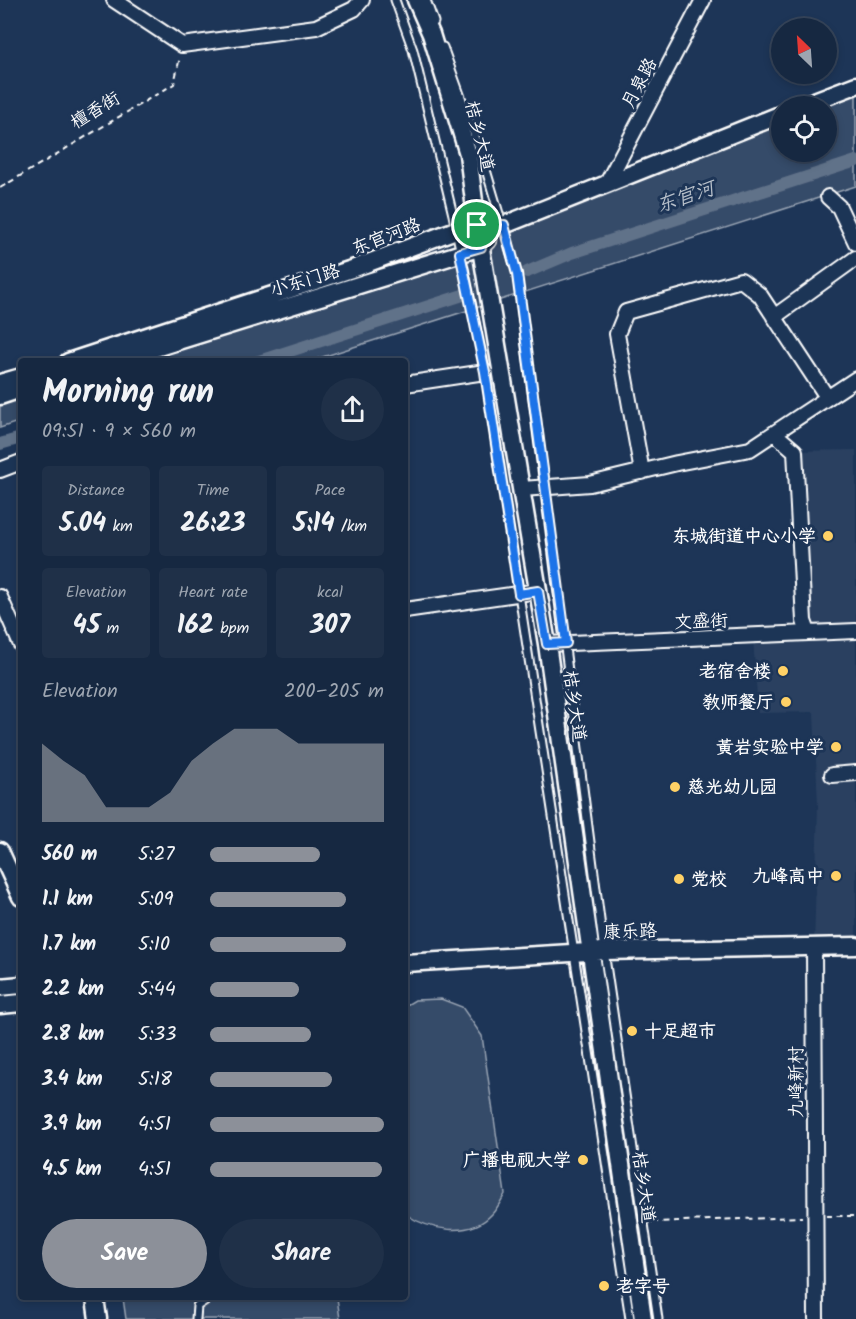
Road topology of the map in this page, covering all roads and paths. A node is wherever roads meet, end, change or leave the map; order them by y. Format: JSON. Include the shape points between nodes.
{"nodes":[{"id":1,"x":114,"y":0,"type":"edge"},
{"id":2,"x":362,"y":0,"type":"edge"},
{"id":3,"x":395,"y":0,"type":"edge"},
{"id":4,"x":416,"y":0,"type":"edge"},
{"id":5,"x":426,"y":0,"type":"edge"},
{"id":6,"x":703,"y":0,"type":"edge"},
{"id":7,"x":182,"y":45,"type":"junction"},
{"id":8,"x":856,"y":85,"type":"edge"},
{"id":9,"x":827,"y":96,"type":"edge"},
{"id":10,"x":771,"y":118,"type":"edge"},
{"id":11,"x":607,"y":183,"type":"junction"},
{"id":12,"x":0,"y":188,"type":"edge"},
{"id":13,"x":828,"y":197,"type":"dead end"},
{"id":14,"x":477,"y":225,"type":"junction"},
{"id":15,"x":504,"y":225,"type":"junction"},
{"id":16,"x":456,"y":230,"type":"junction"},
{"id":17,"x":856,"y":243,"type":"edge"},
{"id":18,"x":481,"y":247,"type":"junction"},
{"id":19,"x":460,"y":253,"type":"junction"},
{"id":20,"x":856,"y":258,"type":"edge"},
{"id":21,"x":774,"y":317,"type":"junction"},
{"id":22,"x":80,"y":358,"type":"edge"},
{"id":23,"x":123,"y":358,"type":"edge"},
{"id":24,"x":485,"y":372,"type":"junction"},
{"id":25,"x":18,"y":378,"type":"edge"},
{"id":26,"x":856,"y":379,"type":"edge"},
{"id":27,"x":0,"y":383,"type":"edge"},
{"id":28,"x":408,"y":384,"type":"edge"},
{"id":29,"x":18,"y":390,"type":"edge"},
{"id":30,"x":0,"y":396,"type":"edge"},
{"id":31,"x":827,"y":397,"type":"junction"},
{"id":32,"x":774,"y":433,"type":"junction"},
{"id":33,"x":18,"y":463,"type":"edge"},
{"id":34,"x":0,"y":470,"type":"edge"},
{"id":35,"x":642,"y":472,"type":"junction"},
{"id":36,"x":545,"y":487,"type":"junction"},
{"id":37,"x":522,"y":489,"type":"junction"},
{"id":38,"x":538,"y":591,"type":"junction"},
{"id":39,"x":519,"y":594,"type":"junction"},
{"id":40,"x":0,"y":597,"type":"edge"},
{"id":41,"x":408,"y":610,"type":"edge"},
{"id":42,"x":856,"y":631,"type":"edge"},
{"id":43,"x":808,"y":633,"type":"junction"},
{"id":44,"x":18,"y":638,"type":"edge"},
{"id":45,"x":566,"y":643,"type":"junction"},
{"id":46,"x":547,"y":644,"type":"junction"},
{"id":47,"x":856,"y":774,"type":"edge"},
{"id":48,"x":832,"y":775,"type":"dead end"},
{"id":49,"x":0,"y":851,"type":"edge"},
{"id":50,"x":18,"y":890,"type":"edge"},
{"id":51,"x":856,"y":946,"type":"edge"},
{"id":52,"x":814,"y":947,"type":"junction"},
{"id":53,"x":590,"y":952,"type":"junction"},
{"id":54,"x":408,"y":963,"type":"edge"},
{"id":55,"x":18,"y":985,"type":"edge"},
{"id":56,"x":0,"y":987,"type":"edge"},
{"id":57,"x":18,"y":1003,"type":"edge"},
{"id":58,"x":0,"y":1005,"type":"edge"},
{"id":59,"x":856,"y":1216,"type":"edge"},
{"id":60,"x":813,"y":1217,"type":"junction"},
{"id":61,"x":645,"y":1222,"type":"junction"},
{"id":62,"x":95,"y":1300,"type":"edge"},
{"id":63,"x":206,"y":1300,"type":"edge"},
{"id":64,"x":98,"y":1319,"type":"edge"},
{"id":65,"x":196,"y":1319,"type":"edge"},
{"id":66,"x":630,"y":1319,"type":"edge"},
{"id":67,"x":643,"y":1319,"type":"edge"},
{"id":68,"x":658,"y":1319,"type":"edge"},
{"id":69,"x":816,"y":1319,"type":"edge"}],
"edges":[{"from":1,"to":7,"type":"street"},
{"from":2,"to":7,"type":"street","via":[[354,9],[316,27]]},
{"from":3,"to":16,"type":"lane","via":[[413,50]]},
{"from":4,"to":14,"type":"street","name":"桔乡大道","via":[[468,154]]},
{"from":5,"to":15,"type":"lane"},
{"from":6,"to":11,"type":"street","name":"月泉路"},
{"from":7,"to":12,"type":"path","name":"檀香街","via":[[174,84]]},
{"from":8,"to":9,"type":"street"},
{"from":10,"to":11,"type":"street","name":"东官河路"},
{"from":11,"to":15,"type":"street","name":"东官河路"},
{"from":13,"to":17,"type":"street","via":[[839,207]]},
{"from":14,"to":15,"type":"street","name":"东官河路"},
{"from":14,"to":16,"type":"street","name":"东官河路"},
{"from":14,"to":18,"type":"street","name":"桔乡大道"},
{"from":15,"to":18,"type":"street","name":"小东门路"},
{"from":15,"to":36,"type":"lane","via":[[517,274]]},
{"from":16,"to":19,"type":"lane"},
{"from":16,"to":22,"type":"street","name":"东官河路","via":[[356,268]]},
{"from":18,"to":19,"type":"street","name":"小东门路"},
{"from":18,"to":37,"type":"street","name":"桔乡大道"},
{"from":19,"to":23,"type":"street","name":"小东门路"},
{"from":19,"to":24,"type":"lane"},
{"from":20,"to":21,"type":"street"},
{"from":21,"to":31,"type":"street"},
{"from":21,"to":35,"type":"street","via":[[760,295],[741,280],[626,312],[617,334]]},
{"from":24,"to":28,"type":"street"},
{"from":24,"to":39,"type":"lane"},
{"from":25,"to":27,"type":"street"},
{"from":26,"to":31,"type":"street"},
{"from":29,"to":30,"type":"street"},
{"from":31,"to":32,"type":"street"},
{"from":32,"to":35,"type":"street","via":[[750,449]]},
{"from":32,"to":43,"type":"street","via":[[795,451],[804,621]]},
{"from":33,"to":34,"type":"street"},
{"from":35,"to":36,"type":"street","via":[[590,484]]},
{"from":36,"to":37,"type":"street"},
{"from":36,"to":45,"type":"lane"},
{"from":37,"to":38,"type":"street","name":"桔乡大道"},
{"from":38,"to":39,"type":"street"},
{"from":38,"to":46,"type":"street","name":"桔乡大道"},
{"from":39,"to":41,"type":"street"},
{"from":39,"to":53,"type":"lane"},
{"from":40,"to":44,"type":"street"},
{"from":42,"to":43,"type":"street","name":"文盛街"},
{"from":43,"to":45,"type":"street","name":"文盛街"},
{"from":45,"to":46,"type":"street","name":"文盛街"},
{"from":45,"to":53,"type":"lane"},
{"from":46,"to":53,"type":"street","name":"桔乡大道"},
{"from":47,"to":48,"type":"street"},
{"from":49,"to":50,"type":"street"},
{"from":51,"to":52,"type":"street","name":"康乐路"},
{"from":52,"to":53,"type":"street","name":"康乐路"},
{"from":52,"to":60,"type":"street","name":"九峰新村"},
{"from":53,"to":54,"type":"street","name":"康乐路"},
{"from":53,"to":61,"type":"lane"},
{"from":53,"to":66,"type":"lane"},
{"from":53,"to":67,"type":"street","name":"桔乡大道"},
{"from":55,"to":56,"type":"street"},
{"from":57,"to":58,"type":"street"},
{"from":59,"to":60,"type":"path"},
{"from":60,"to":61,"type":"path"},
{"from":60,"to":69,"type":"street","name":"九峰新村"},
{"from":61,"to":68,"type":"lane"},
{"from":62,"to":64,"type":"street"},
{"from":63,"to":65,"type":"lane","via":[[197,1306]]}]}
